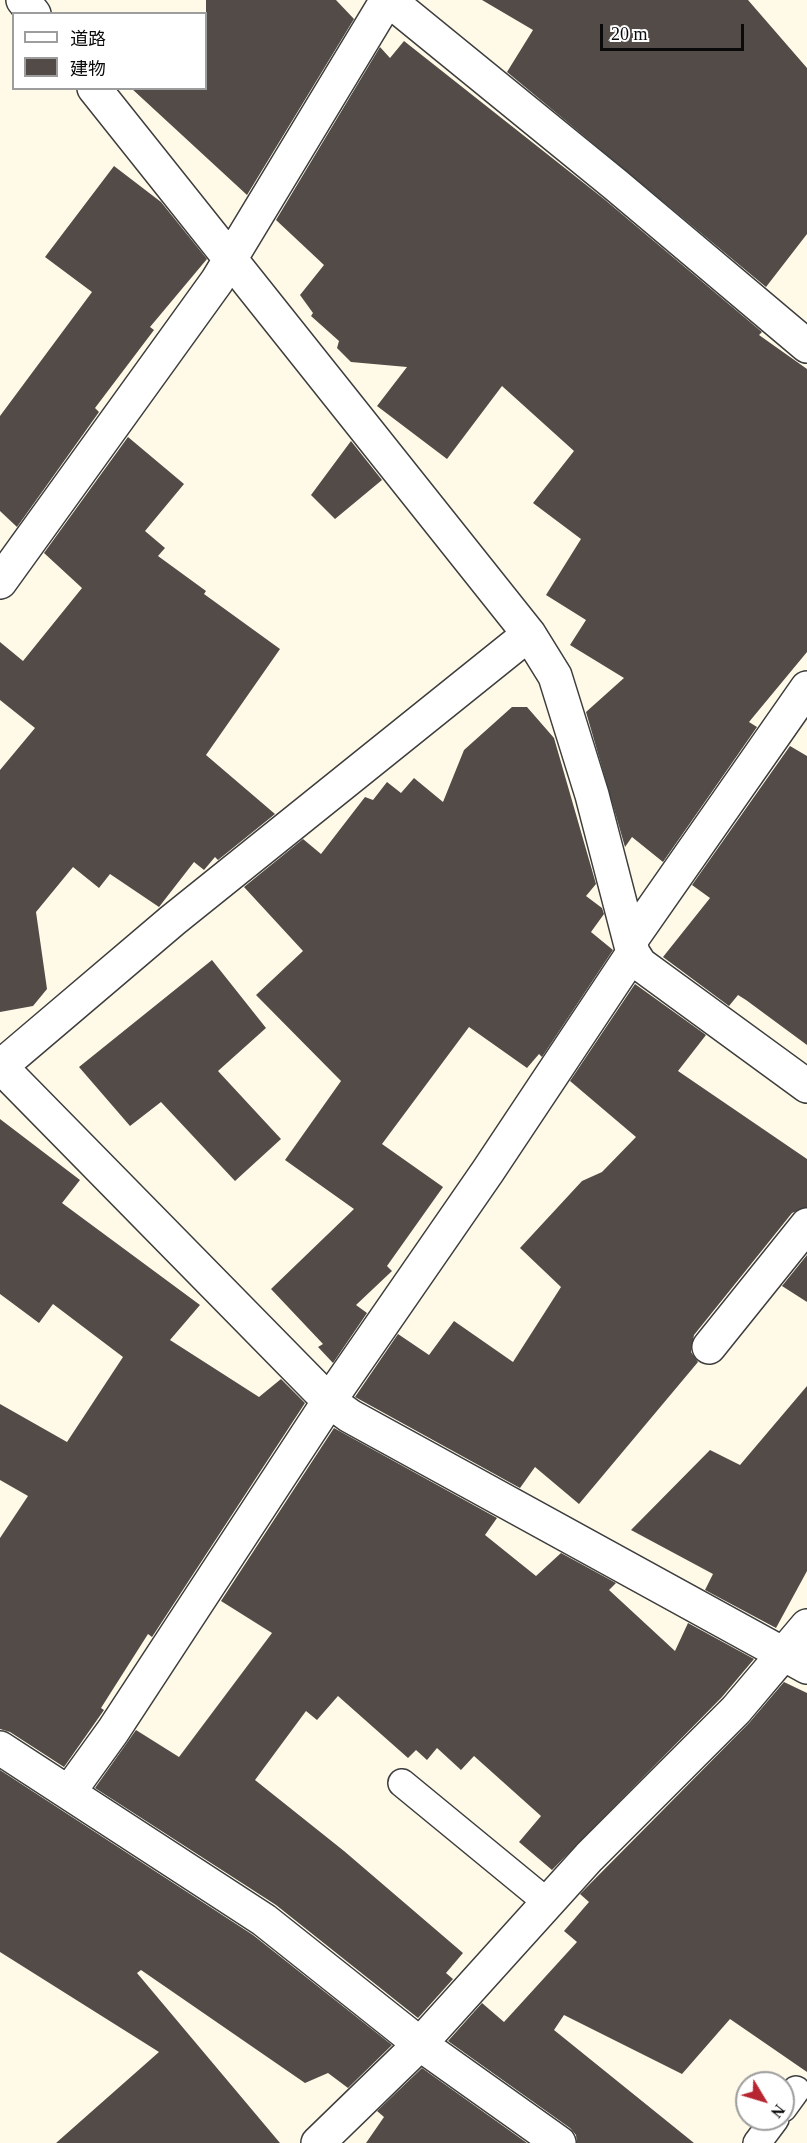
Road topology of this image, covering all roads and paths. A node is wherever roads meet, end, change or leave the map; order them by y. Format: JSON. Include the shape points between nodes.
{"nodes":[{"id":1,"x":23,"y":0,"type":"edge"},
{"id":2,"x":388,"y":0,"type":"edge"},
{"id":3,"x":32,"y":12,"type":"edge"},
{"id":4,"x":96,"y":90,"type":"edge"},
{"id":5,"x":230,"y":261,"type":"junction"},
{"id":6,"x":807,"y":346,"type":"edge"},
{"id":7,"x":0,"y":582,"type":"edge"},
{"id":8,"x":529,"y":634,"type":"junction"},
{"id":9,"x":807,"y":688,"type":"edge"},
{"id":10,"x":632,"y":946,"type":"junction"},
{"id":11,"x":0,"y":1066,"type":"edge"},
{"id":12,"x":807,"y":1086,"type":"edge"},
{"id":13,"x":807,"y":1225,"type":"edge"},
{"id":14,"x":710,"y":1347,"type":"dead end"},
{"id":15,"x":329,"y":1401,"type":"junction"},
{"id":16,"x":807,"y":1626,"type":"edge"},
{"id":17,"x":795,"y":1660,"type":"edge"},
{"id":18,"x":0,"y":1748,"type":"edge"},
{"id":19,"x":402,"y":1783,"type":"dead end"},
{"id":20,"x":69,"y":1792,"type":"junction"},
{"id":21,"x":548,"y":1903,"type":"junction"},
{"id":22,"x":420,"y":2044,"type":"junction"},
{"id":23,"x":318,"y":2143,"type":"edge"},
{"id":24,"x":559,"y":2143,"type":"edge"}],
"edges":[{"from":1,"to":3,"type":"street"},
{"from":2,"to":5,"type":"street"},
{"from":2,"to":6,"type":"street"},
{"from":4,"to":5,"type":"street"},
{"from":5,"to":7,"type":"street"},
{"from":5,"to":8,"type":"street"},
{"from":8,"to":10,"type":"street","via":[[555,676]]},
{"from":8,"to":11,"type":"street","via":[[182,913]]},
{"from":9,"to":10,"type":"street"},
{"from":10,"to":12,"type":"street","via":[[640,964]]},
{"from":10,"to":15,"type":"street","via":[[488,1171]]},
{"from":11,"to":15,"type":"street"},
{"from":13,"to":14,"type":"street"},
{"from":15,"to":17,"type":"street"},
{"from":15,"to":20,"type":"street"},
{"from":16,"to":17,"type":"street"},
{"from":17,"to":21,"type":"street","via":[[736,1710]]},
{"from":18,"to":20,"type":"street"},
{"from":19,"to":21,"type":"lane"},
{"from":20,"to":22,"type":"street","via":[[278,1929]]},
{"from":21,"to":22,"type":"street"},
{"from":22,"to":23,"type":"street"},
{"from":22,"to":24,"type":"street"}]}
